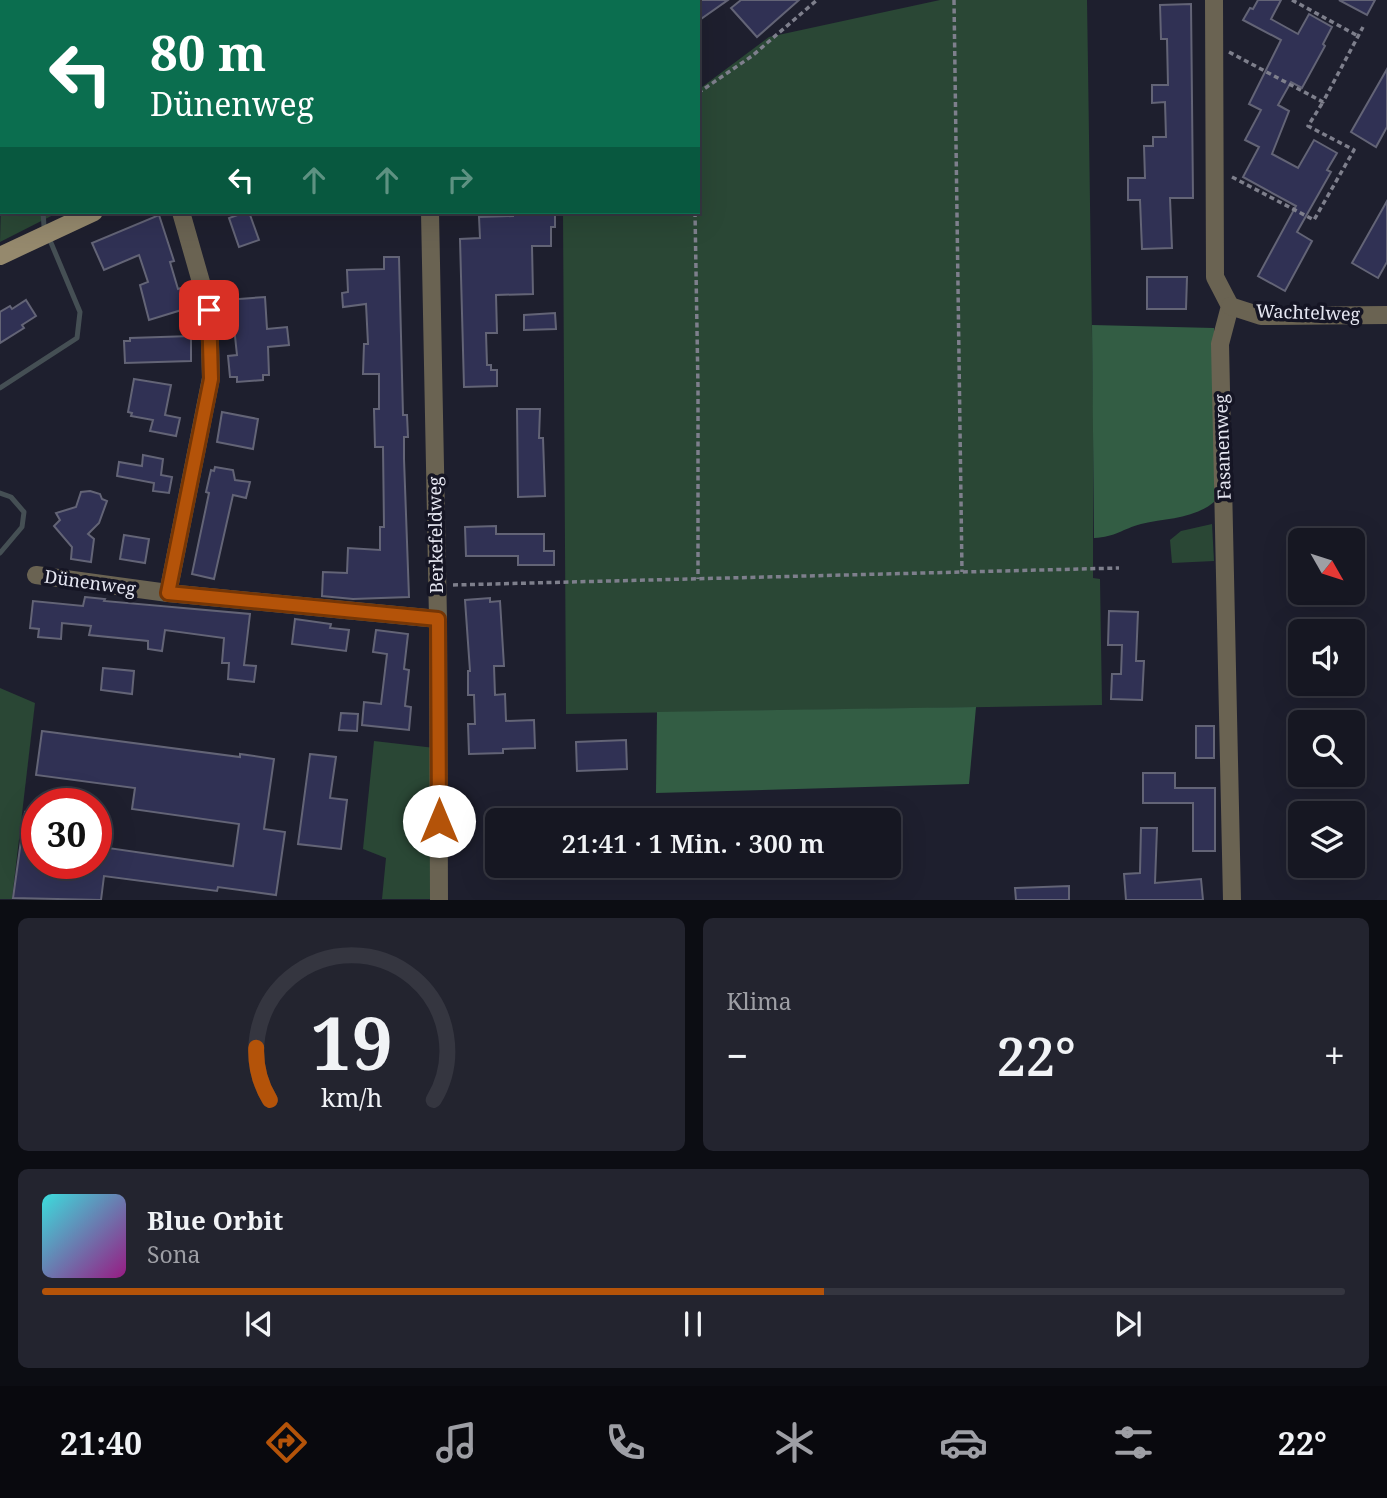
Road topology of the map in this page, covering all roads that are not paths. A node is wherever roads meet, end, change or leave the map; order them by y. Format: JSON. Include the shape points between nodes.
{"nodes":[{"id":1,"x":1214,"y":0,"type":"edge"},
{"id":2,"x":89,"y":214,"type":"edge"},
{"id":3,"x":182,"y":214,"type":"edge"},
{"id":4,"x":430,"y":214,"type":"edge"},
{"id":5,"x":0,"y":256,"type":"edge"},
{"id":6,"x":1230,"y":306,"type":"junction"},
{"id":7,"x":1387,"y":315,"type":"edge"},
{"id":8,"x":36,"y":575,"type":"dead end"},
{"id":9,"x":168,"y":593,"type":"junction"},
{"id":10,"x":438,"y":619,"type":"junction"},
{"id":11,"x":439,"y":900,"type":"edge"},
{"id":12,"x":1232,"y":900,"type":"edge"}],
"edges":[{"from":1,"to":6,"type":"street","via":[[1215,277]]},
{"from":2,"to":5,"type":"main road"},
{"from":3,"to":9,"type":"street","via":[[209,310],[211,379]]},
{"from":4,"to":10,"type":"street","name":"Berkefeldweg"},
{"from":6,"to":7,"type":"street","name":"Wachtelweg","via":[[1261,316]]},
{"from":6,"to":12,"type":"street","name":"Fasanenweg","via":[[1220,344]]},
{"from":8,"to":9,"type":"street","name":"Dünenweg"},
{"from":9,"to":10,"type":"street","name":"Dünenweg"},
{"from":10,"to":11,"type":"street","name":"Berkefeldweg"}]}
